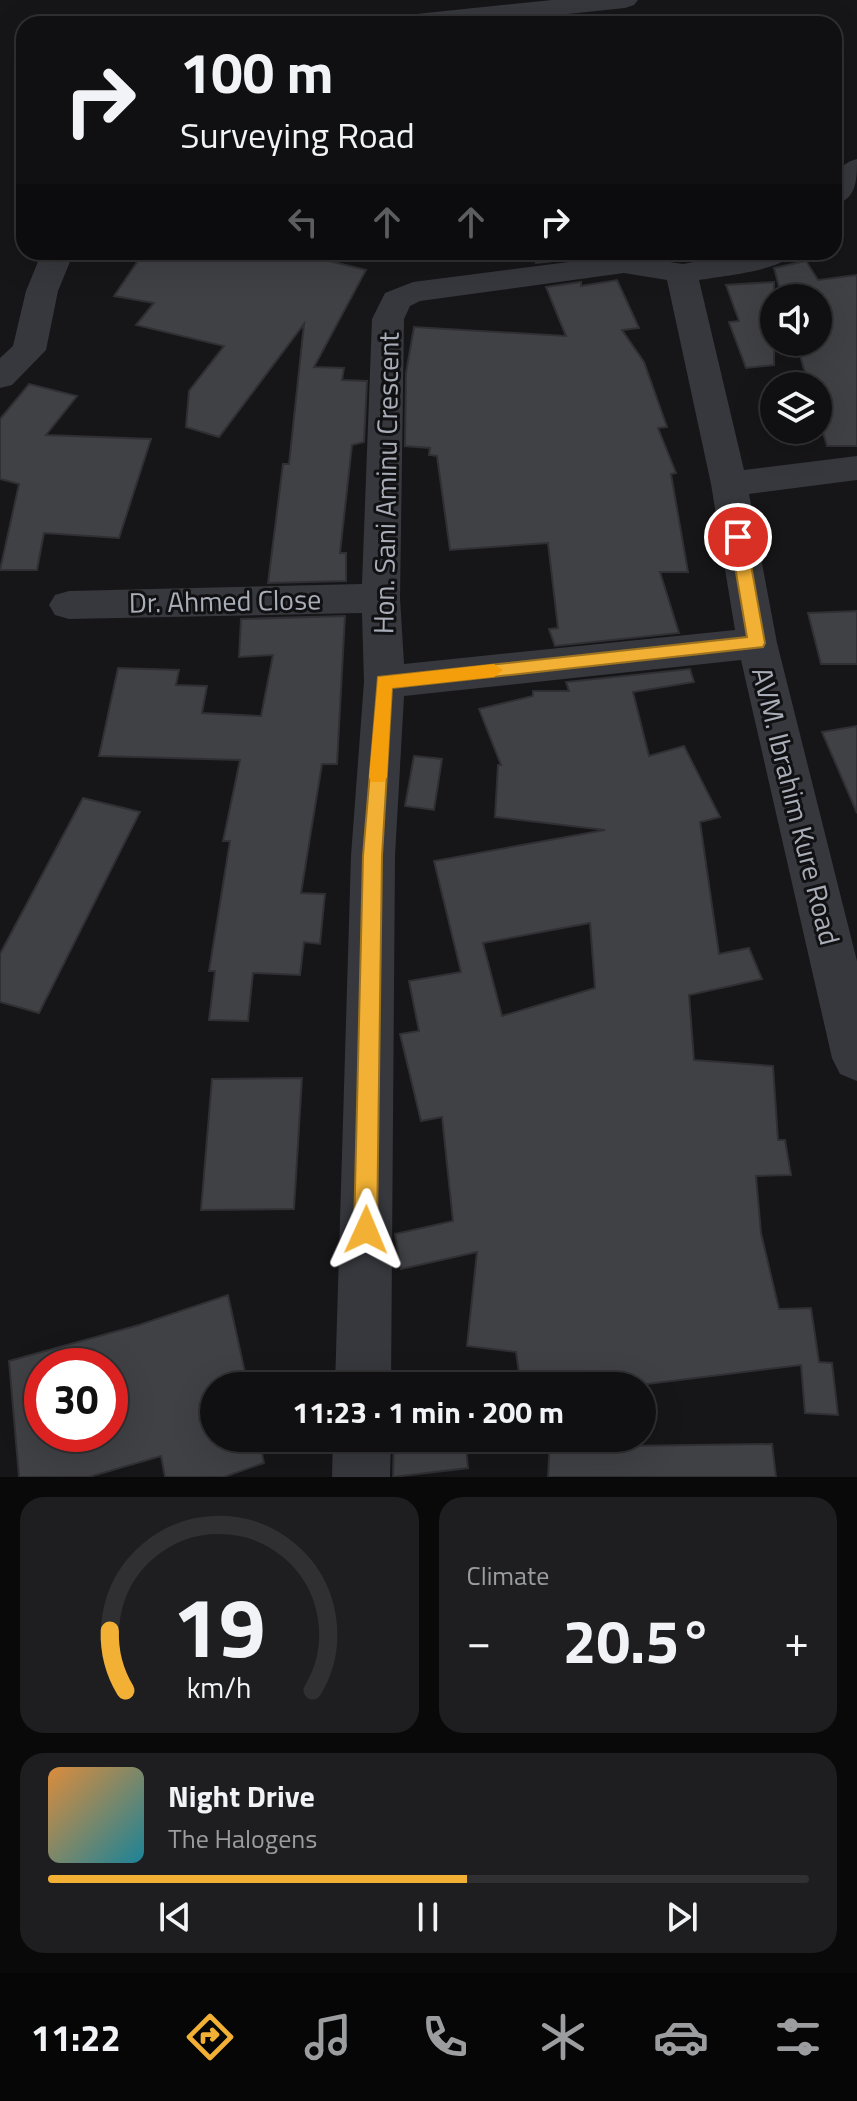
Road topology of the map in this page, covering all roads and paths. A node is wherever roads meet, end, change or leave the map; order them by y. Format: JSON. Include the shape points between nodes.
{"nodes":[{"id":1,"x":625,"y":0,"type":"edge"},
{"id":2,"x":550,"y":16,"type":"edge"},
{"id":3,"x":857,"y":168,"type":"edge"},
{"id":4,"x":842,"y":186,"type":"edge"},
{"id":5,"x":55,"y":260,"type":"edge"},
{"id":6,"x":754,"y":260,"type":"edge"},
{"id":7,"x":683,"y":273,"type":"junction"},
{"id":8,"x":0,"y":377,"type":"edge"},
{"id":9,"x":857,"y":468,"type":"edge"},
{"id":10,"x":729,"y":484,"type":"junction"},
{"id":11,"x":381,"y":598,"type":"junction"},
{"id":12,"x":69,"y":605,"type":"dead end"},
{"id":13,"x":757,"y":643,"type":"junction"},
{"id":14,"x":384,"y":682,"type":"junction"},
{"id":15,"x":857,"y":1058,"type":"edge"},
{"id":16,"x":363,"y":1372,"type":"edge"},
{"id":17,"x":362,"y":1452,"type":"edge"},
{"id":18,"x":361,"y":1477,"type":"edge"}],
"edges":[{"from":1,"to":2,"type":"street"},
{"from":3,"to":4,"type":"street"},
{"from":5,"to":8,"type":"street","via":[[29,350]]},
{"from":6,"to":7,"type":"street"},
{"from":7,"to":10,"type":"street","name":"AVM. Ibrahim Kure Road"},
{"from":7,"to":11,"type":"street","name":"Hon. Sani Aminu Crescent","via":[[624,264],[413,292],[396,300],[388,319]]},
{"from":9,"to":10,"type":"street"},
{"from":10,"to":13,"type":"street","name":"AVM. Ibrahim Kure Road"},
{"from":11,"to":12,"type":"street","name":"Dr. Ahmed Close"},
{"from":11,"to":14,"type":"street","name":"Hon. Sani Aminu Crescent"},
{"from":13,"to":14,"type":"street"},
{"from":13,"to":15,"type":"street","name":"AVM. Ibrahim Kure Road"},
{"from":14,"to":16,"type":"street","name":"Hon. Sani Aminu Crescent","via":[[373,856]]},
{"from":17,"to":18,"type":"street"}]}
